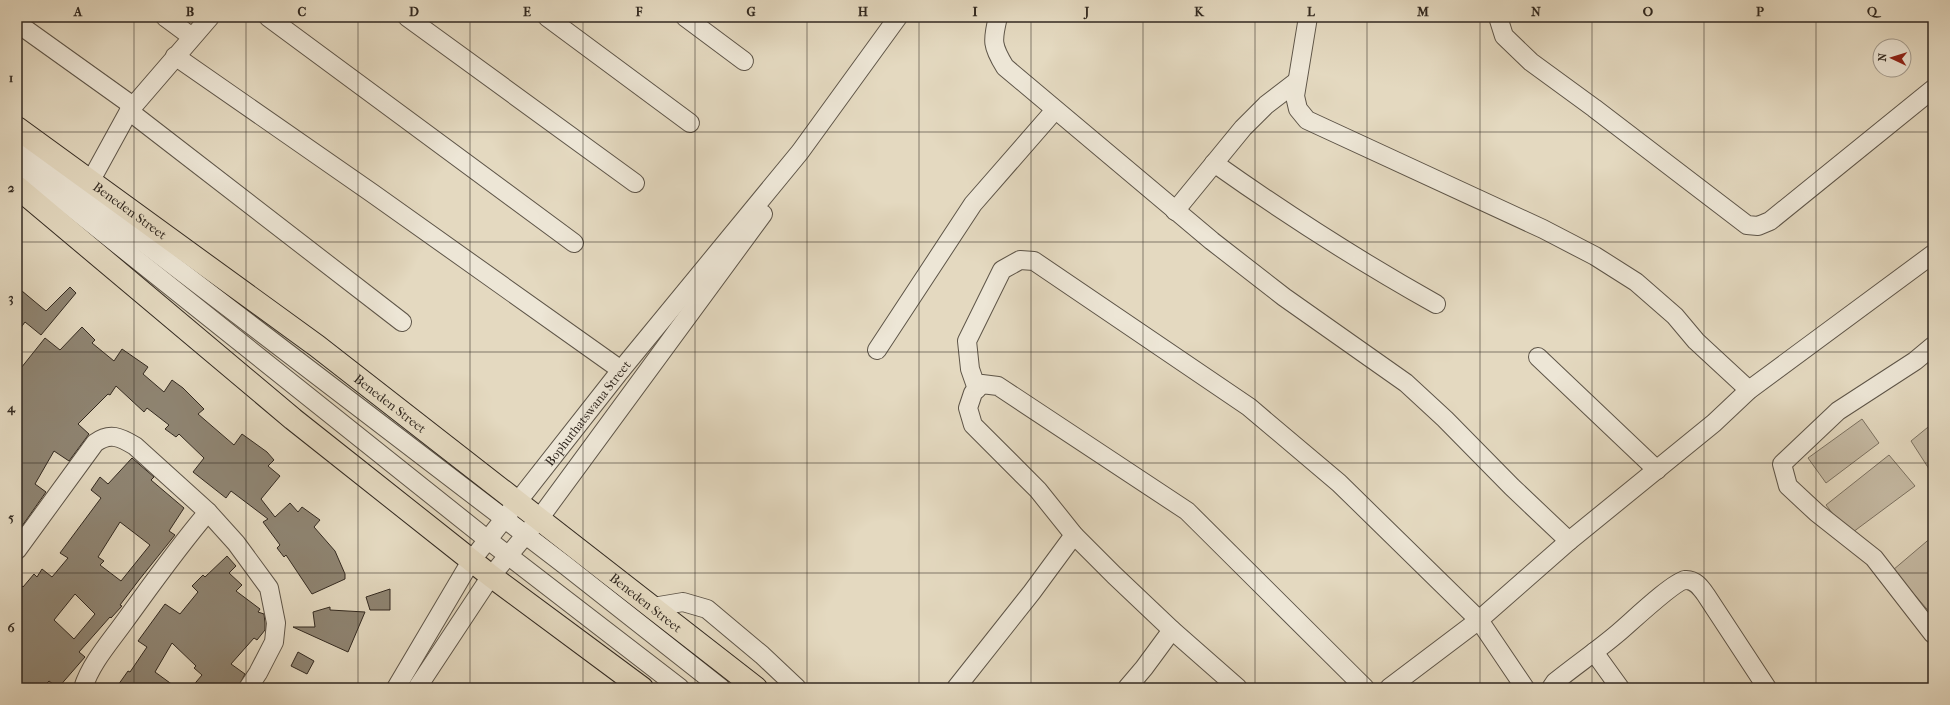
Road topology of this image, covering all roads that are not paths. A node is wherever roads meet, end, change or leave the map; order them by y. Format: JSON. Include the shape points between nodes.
{"nodes":[{"id":1,"x":165,"y":17,"type":"edge"},
{"id":2,"x":210,"y":17,"type":"edge"},
{"id":3,"x":268,"y":17,"type":"edge"},
{"id":4,"x":407,"y":17,"type":"edge"},
{"id":5,"x":547,"y":17,"type":"edge"},
{"id":6,"x":685,"y":17,"type":"edge"},
{"id":7,"x":898,"y":17,"type":"edge"},
{"id":8,"x":998,"y":17,"type":"edge"},
{"id":9,"x":1308,"y":17,"type":"edge"},
{"id":10,"x":1498,"y":17,"type":"edge"},
{"id":11,"x":17,"y":23,"type":"edge"},
{"id":12,"x":192,"y":37,"type":"junction"},
{"id":13,"x":175,"y":56,"type":"junction"},
{"id":14,"x":744,"y":61,"type":"dead end"},
{"id":15,"x":1296,"y":82,"type":"junction"},
{"id":16,"x":1933,"y":89,"type":"edge"},
{"id":17,"x":131,"y":108,"type":"junction"},
{"id":18,"x":1055,"y":110,"type":"junction"},
{"id":19,"x":690,"y":123,"type":"dead end"},
{"id":20,"x":17,"y":128,"type":"edge"},
{"id":21,"x":17,"y":146,"type":"edge"},
{"id":22,"x":800,"y":152,"type":"junction"},
{"id":23,"x":1214,"y":163,"type":"junction"},
{"id":24,"x":17,"y":164,"type":"edge"},
{"id":25,"x":90,"y":182,"type":"junction"},
{"id":26,"x":635,"y":183,"type":"dead end"},
{"id":27,"x":17,"y":187,"type":"edge"},
{"id":28,"x":1175,"y":211,"type":"junction"},
{"id":29,"x":574,"y":243,"type":"dead end"},
{"id":30,"x":1933,"y":254,"type":"edge"},
{"id":31,"x":1436,"y":304,"type":"dead end"},
{"id":32,"x":402,"y":322,"type":"dead end"},
{"id":33,"x":1933,"y":346,"type":"edge"},
{"id":34,"x":877,"y":350,"type":"dead end"},
{"id":35,"x":1538,"y":357,"type":"dead end"},
{"id":36,"x":621,"y":370,"type":"junction"},
{"id":37,"x":977,"y":388,"type":"junction"},
{"id":38,"x":1748,"y":390,"type":"junction"},
{"id":39,"x":1657,"y":470,"type":"junction"},
{"id":40,"x":208,"y":512,"type":"junction"},
{"id":41,"x":512,"y":512,"type":"junction"},
{"id":42,"x":532,"y":527,"type":"junction"},
{"id":43,"x":1074,"y":535,"type":"junction"},
{"id":44,"x":488,"y":540,"type":"junction"},
{"id":45,"x":1569,"y":541,"type":"junction"},
{"id":46,"x":17,"y":550,"type":"edge"},
{"id":47,"x":508,"y":555,"type":"junction"},
{"id":48,"x":472,"y":561,"type":"junction"},
{"id":49,"x":491,"y":576,"type":"junction"},
{"id":50,"x":653,"y":607,"type":"junction"},
{"id":51,"x":1479,"y":620,"type":"junction"},
{"id":52,"x":1172,"y":630,"type":"junction"},
{"id":53,"x":1933,"y":634,"type":"edge"},
{"id":54,"x":1594,"y":652,"type":"junction"},
{"id":55,"x":83,"y":688,"type":"edge"},
{"id":56,"x":248,"y":688,"type":"edge"},
{"id":57,"x":396,"y":688,"type":"edge"},
{"id":58,"x":417,"y":688,"type":"edge"},
{"id":59,"x":642,"y":688,"type":"edge"},
{"id":60,"x":680,"y":688,"type":"edge"},
{"id":61,"x":721,"y":688,"type":"edge"},
{"id":62,"x":756,"y":688,"type":"edge"},
{"id":63,"x":797,"y":688,"type":"edge"},
{"id":64,"x":956,"y":688,"type":"edge"},
{"id":65,"x":1127,"y":688,"type":"edge"},
{"id":66,"x":1238,"y":688,"type":"edge"},
{"id":67,"x":1364,"y":688,"type":"edge"},
{"id":68,"x":1389,"y":688,"type":"edge"},
{"id":69,"x":1525,"y":688,"type":"edge"},
{"id":70,"x":1551,"y":688,"type":"edge"},
{"id":71,"x":1620,"y":688,"type":"edge"},
{"id":72,"x":1767,"y":688,"type":"edge"}],
"edges":[{"from":1,"to":12,"type":"street"},
{"from":2,"to":12,"type":"street"},
{"from":3,"to":29,"type":"street"},
{"from":4,"to":26,"type":"street"},
{"from":5,"to":19,"type":"street"},
{"from":6,"to":14,"type":"street"},
{"from":7,"to":22,"type":"street","name":"Bophuthatswana Street"},
{"from":8,"to":18,"type":"street","via":[[993,35],[995,52],[1005,67]]},
{"from":9,"to":15,"type":"street"},
{"from":10,"to":16,"type":"street","via":[[1504,36],[1531,62],[1747,225],[1758,226],[1776,217]]},
{"from":11,"to":17,"type":"street"},
{"from":12,"to":13,"type":"street"},
{"from":13,"to":17,"type":"street"},
{"from":13,"to":36,"type":"street"},
{"from":15,"to":23,"type":"street","via":[[1266,105]]},
{"from":15,"to":38,"type":"street","via":[[1298,110],[1307,120],[1543,229],[1595,256],[1636,282],[1675,316],[1696,341]]},
{"from":17,"to":25,"type":"street"},
{"from":17,"to":32,"type":"street"},
{"from":18,"to":28,"type":"street"},
{"from":18,"to":34,"type":"street","via":[[973,204]]},
{"from":20,"to":25,"type":"main road","name":"Beneden Street"},
{"from":21,"to":41,"type":"street"},
{"from":22,"to":36,"type":"street","name":"Bophuthatswana Street"},
{"from":22,"to":42,"type":"street","name":"Bophuthatswana Street","via":[[773,201]]},
{"from":23,"to":28,"type":"street"},
{"from":23,"to":31,"type":"street","via":[[1373,269]]},
{"from":24,"to":44,"type":"street"},
{"from":25,"to":41,"type":"main road","name":"Beneden Street","via":[[317,346]]},
{"from":27,"to":48,"type":"main road","via":[[293,419]]},
{"from":28,"to":45,"type":"street","via":[[1284,297],[1406,383]]},
{"from":30,"to":38,"type":"street"},
{"from":33,"to":53,"type":"street","via":[[1915,361],[1838,411],[1782,464],[1788,486],[1816,513],[1874,558]]},
{"from":35,"to":39,"type":"street"},
{"from":36,"to":41,"type":"street","name":"Bophuthatswana Street"},
{"from":37,"to":43,"type":"street","via":[[968,408],[973,425],[1038,490]]},
{"from":37,"to":51,"type":"street","via":[[970,369],[967,341],[1002,270],[1020,260],[1034,261],[1249,407],[1369,511]]},
{"from":37,"to":67,"type":"street","via":[[982,384],[998,386],[1187,511]]},
{"from":38,"to":39,"type":"street","via":[[1714,423]]},
{"from":39,"to":45,"type":"street"},
{"from":40,"to":46,"type":"street","via":[[135,446],[115,437],[103,437],[95,443]]},
{"from":40,"to":55,"type":"street","via":[[167,563],[97,660]]},
{"from":40,"to":56,"type":"street","via":[[236,543],[266,583],[275,613],[274,642]]},
{"from":41,"to":42,"type":"main road","name":"Beneden Street"},
{"from":41,"to":44,"type":"street","name":"Bophuthatswana Street"},
{"from":42,"to":47,"type":"street","name":"Bophuthatswana Street"},
{"from":42,"to":50,"type":"main road","name":"Beneden Street"},
{"from":42,"to":61,"type":"street"},
{"from":43,"to":52,"type":"street"},
{"from":43,"to":64,"type":"street"},
{"from":44,"to":47,"type":"street"},
{"from":44,"to":48,"type":"street","name":"Bophuthatswana Street"},
{"from":45,"to":51,"type":"street"},
{"from":47,"to":49,"type":"street","name":"Bophuthatswana Street"},
{"from":47,"to":60,"type":"street"},
{"from":48,"to":49,"type":"main road"},
{"from":48,"to":57,"type":"street","name":"Bophuthatswana Street"},
{"from":49,"to":58,"type":"street","name":"Bophuthatswana Street"},
{"from":49,"to":59,"type":"main road"},
{"from":50,"to":62,"type":"main road","name":"Beneden Street"},
{"from":50,"to":63,"type":"street","via":[[683,602],[707,609]]},
{"from":51,"to":68,"type":"street"},
{"from":51,"to":69,"type":"street"},
{"from":52,"to":65,"type":"street"},
{"from":52,"to":66,"type":"street"},
{"from":54,"to":70,"type":"street","via":[[1555,682]]},
{"from":54,"to":71,"type":"street"},
{"from":54,"to":72,"type":"street","via":[[1681,582],[1692,581],[1706,596]]}]}
